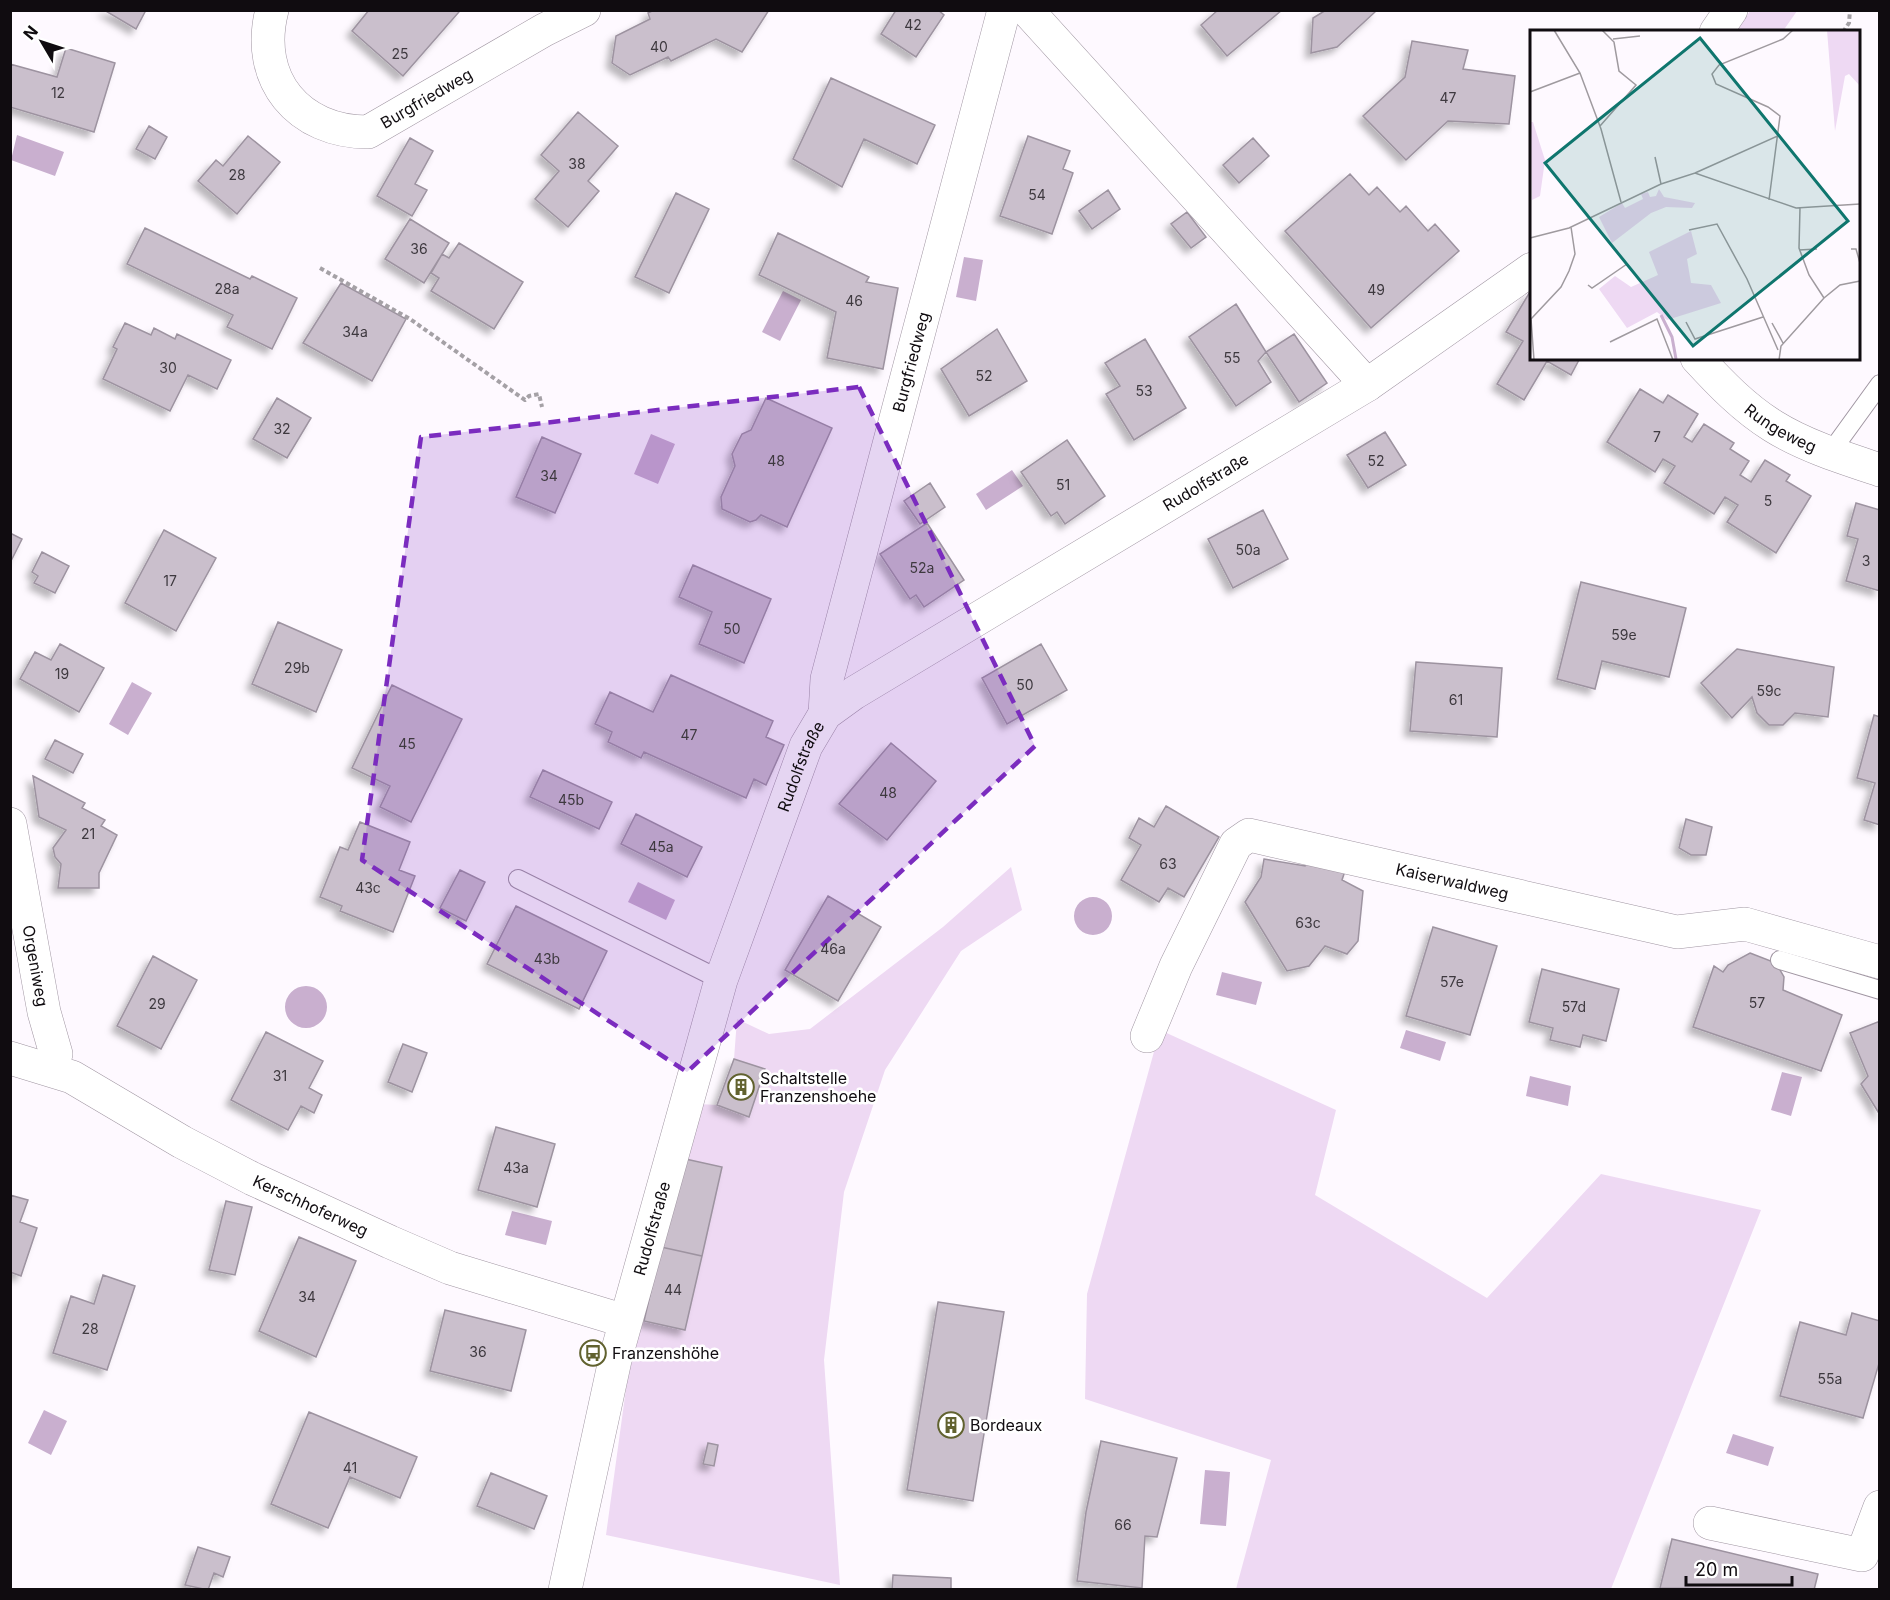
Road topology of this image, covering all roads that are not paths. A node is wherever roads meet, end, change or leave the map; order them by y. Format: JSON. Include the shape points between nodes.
{"nodes":[{"id":1,"x":272,"y":10,"type":"edge"},
{"id":2,"x":584,"y":10,"type":"edge"},
{"id":3,"x":1004,"y":10,"type":"edge"},
{"id":4,"x":1027,"y":10,"type":"edge"},
{"id":5,"x":1731,"y":10,"type":"edge"},
{"id":6,"x":1717,"y":30,"type":"edge"},
{"id":7,"x":1530,"y":271,"type":"edge"},
{"id":8,"x":1699,"y":360,"type":"edge"},
{"id":9,"x":1880,"y":384,"type":"edge"},
{"id":10,"x":1367,"y":385,"type":"junction"},
{"id":11,"x":1830,"y":453,"type":"junction"},
{"id":12,"x":1880,"y":470,"type":"edge"},
{"id":13,"x":825,"y":714,"type":"junction"},
{"id":14,"x":10,"y":824,"type":"edge"},
{"id":15,"x":518,"y":879,"type":"dead end"},
{"id":16,"x":1780,"y":960,"type":"dead end"},
{"id":17,"x":1880,"y":962,"type":"edge"},
{"id":18,"x":721,"y":980,"type":"junction"},
{"id":19,"x":1880,"y":990,"type":"edge"},
{"id":20,"x":1147,"y":1036,"type":"dead end"},
{"id":21,"x":10,"y":1058,"type":"edge"},
{"id":22,"x":50,"y":1069,"type":"junction"},
{"id":23,"x":625,"y":1321,"type":"junction"},
{"id":24,"x":1880,"y":1507,"type":"edge"},
{"id":25,"x":1710,"y":1523,"type":"dead end"},
{"id":26,"x":565,"y":1590,"type":"edge"}],
"edges":[{"from":1,"to":2,"type":"street","name":"Burgfriedweg","via":[[271,61],[277,81],[291,103],[316,122],[343,132],[368,132]]},
{"from":3,"to":13,"type":"street","name":"Burgfriedweg","via":[[827,679]]},
{"from":4,"to":10,"type":"street"},
{"from":5,"to":6,"type":"street"},
{"from":7,"to":10,"type":"street","name":"Rudolfstraße"},
{"from":8,"to":11,"type":"street","name":"Rungeweg","via":[[1728,390],[1773,426]]},
{"from":9,"to":11,"type":"lane"},
{"from":10,"to":13,"type":"street","name":"Rudolfstraße"},
{"from":11,"to":12,"type":"street","name":"Rungeweg"},
{"from":13,"to":18,"type":"street","name":"Rudolfstraße","via":[[806,746]]},
{"from":14,"to":22,"type":"street","name":"Orgeniweg","via":[[44,1012],[56,1054]]},
{"from":15,"to":18,"type":"lane"},
{"from":16,"to":19,"type":"lane"},
{"from":17,"to":20,"type":"street","name":"Kaiserwaldweg","via":[[1745,924],[1677,932],[1249,835],[1236,844],[1176,966]]},
{"from":18,"to":23,"type":"street","name":"Rudolfstraße"},
{"from":21,"to":22,"type":"street","name":"Kerschhoferweg"},
{"from":22,"to":23,"type":"street","name":"Kerschhoferweg","via":[[72,1077],[253,1179],[379,1237],[450,1268]]},
{"from":23,"to":26,"type":"street","name":"Rudolfstraße"},
{"from":24,"to":25,"type":"street","via":[[1862,1555]]}]}
